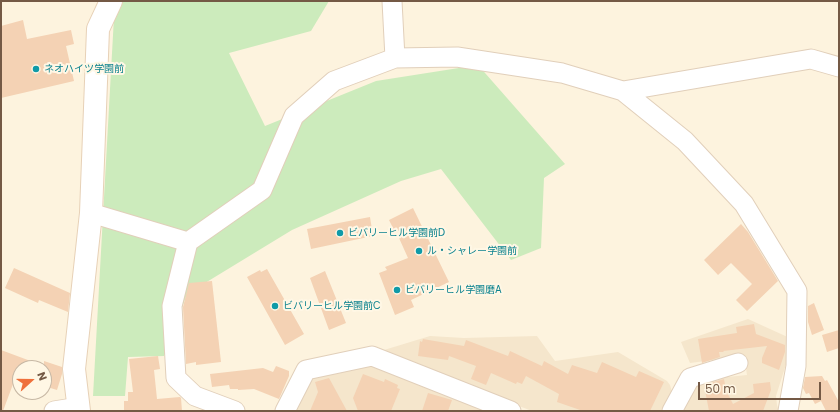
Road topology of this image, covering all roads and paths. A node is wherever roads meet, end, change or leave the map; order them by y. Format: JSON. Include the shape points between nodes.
{"nodes":[{"id":1,"x":111,"y":1,"type":"edge"},
{"id":2,"x":392,"y":1,"type":"edge"},
{"id":3,"x":396,"y":58,"type":"junction"},
{"id":4,"x":839,"y":67,"type":"edge"},
{"id":5,"x":623,"y":91,"type":"junction"},
{"id":6,"x":91,"y":213,"type":"junction"},
{"id":7,"x":188,"y":242,"type":"junction"},
{"id":8,"x":738,"y":364,"type":"dead end"},
{"id":9,"x":197,"y":404,"type":"edge"},
{"id":10,"x":79,"y":409,"type":"edge"},
{"id":11,"x":54,"y":411,"type":"edge"},
{"id":12,"x":235,"y":411,"type":"edge"},
{"id":13,"x":284,"y":411,"type":"edge"},
{"id":14,"x":511,"y":411,"type":"edge"},
{"id":15,"x":672,"y":411,"type":"edge"},
{"id":16,"x":788,"y":411,"type":"edge"}],
"edges":[{"from":1,"to":6,"type":"street","via":[[98,29]]},
{"from":2,"to":3,"type":"street"},
{"from":3,"to":5,"type":"street","via":[[457,57],[562,73]]},
{"from":3,"to":7,"type":"street","via":[[334,80],[294,116],[262,190]]},
{"from":4,"to":5,"type":"street","via":[[811,59]]},
{"from":5,"to":16,"type":"street","via":[[686,141],[744,204],[797,291],[796,366]]},
{"from":6,"to":7,"type":"street"},
{"from":6,"to":10,"type":"street","via":[[74,369]]},
{"from":7,"to":9,"type":"street","via":[[172,306],[176,378]]},
{"from":8,"to":15,"type":"street","via":[[690,378]]},
{"from":9,"to":12,"type":"street"},
{"from":10,"to":11,"type":"street"},
{"from":13,"to":14,"type":"street","via":[[306,370],[372,356]]}]}
